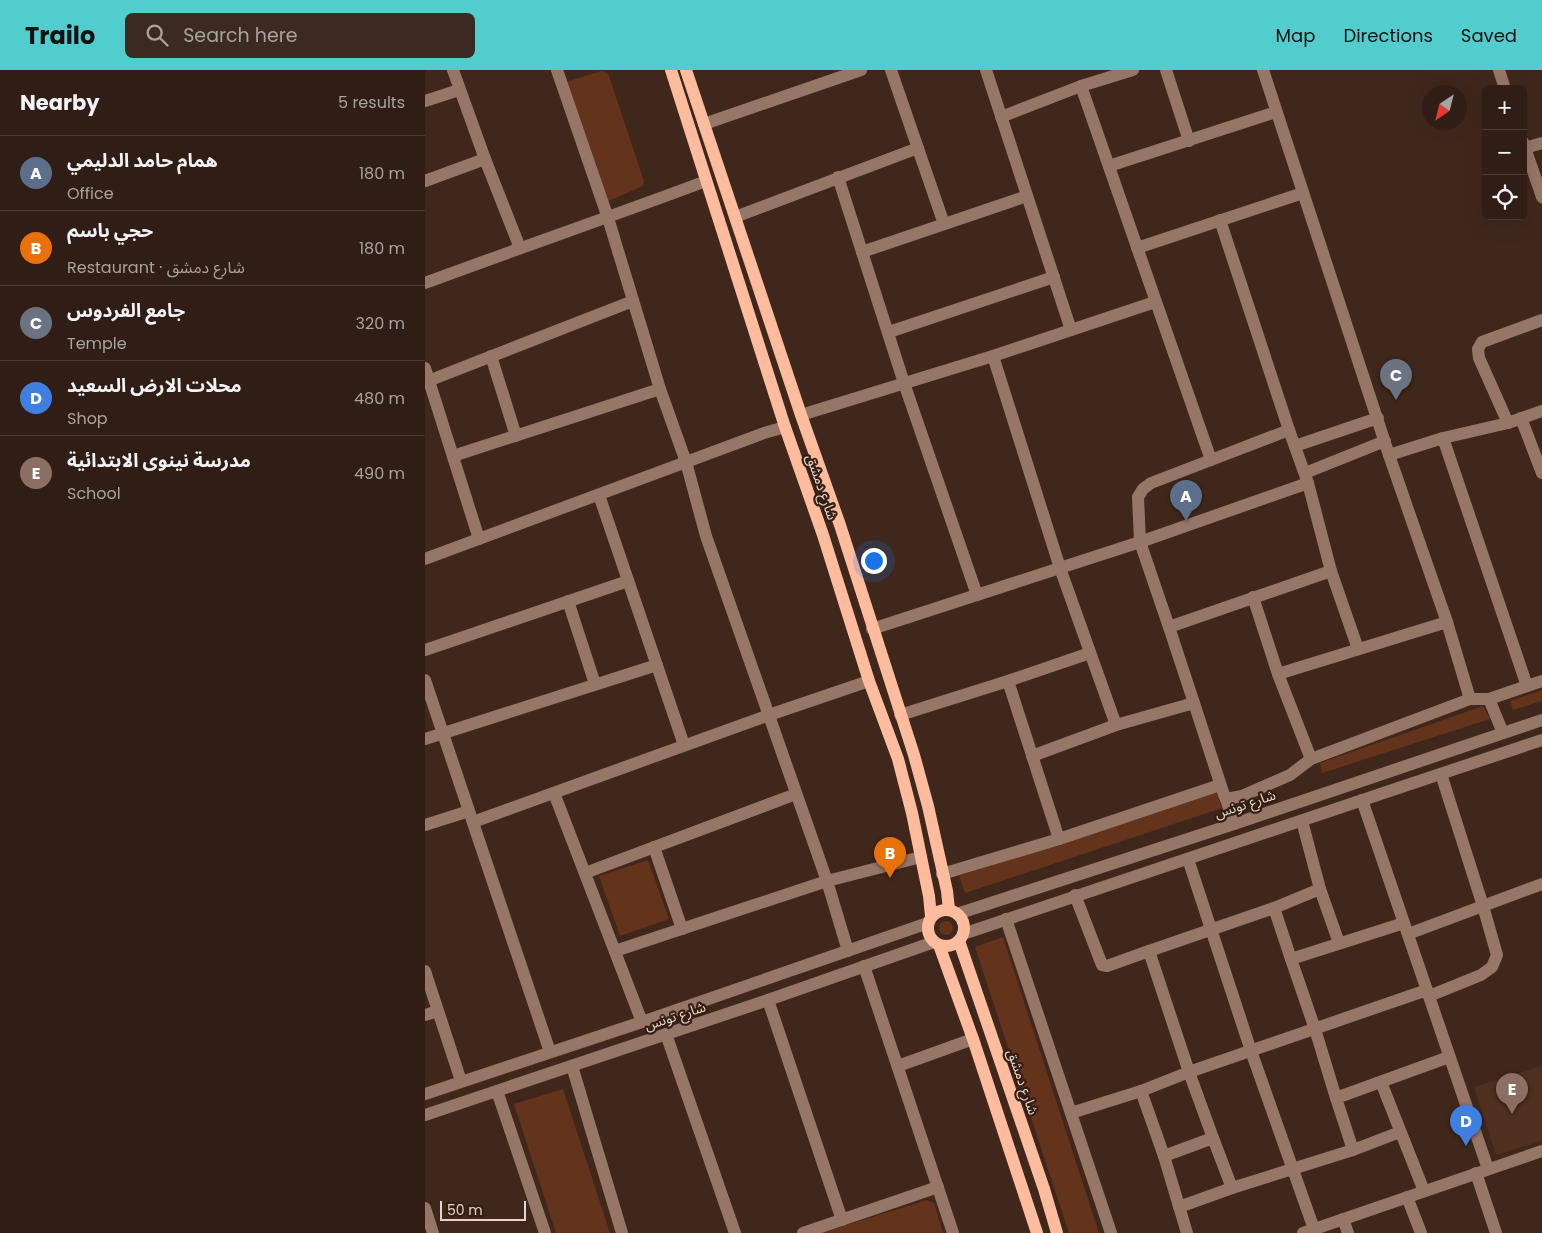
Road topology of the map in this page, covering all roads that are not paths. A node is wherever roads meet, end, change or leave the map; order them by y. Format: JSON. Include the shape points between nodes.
{"nodes":[{"id":1,"x":453,"y":70,"type":"edge"},
{"id":2,"x":557,"y":70,"type":"edge"},
{"id":3,"x":671,"y":70,"type":"edge"},
{"id":4,"x":686,"y":70,"type":"edge"},
{"id":5,"x":861,"y":70,"type":"edge"},
{"id":6,"x":891,"y":70,"type":"edge"},
{"id":7,"x":986,"y":70,"type":"edge"},
{"id":8,"x":1133,"y":70,"type":"edge"},
{"id":9,"x":1166,"y":70,"type":"edge"},
{"id":10,"x":1263,"y":70,"type":"edge"},
{"id":11,"x":1499,"y":70,"type":"edge"},
{"id":12,"x":1504,"y":85,"type":"edge"},
{"id":13,"x":1081,"y":86,"type":"junction"},
{"id":14,"x":459,"y":90,"type":"junction"},
{"id":15,"x":425,"y":101,"type":"edge"},
{"id":16,"x":1277,"y":112,"type":"junction"},
{"id":17,"x":1001,"y":117,"type":"junction"},
{"id":18,"x":704,"y":124,"type":"junction"},
{"id":19,"x":1189,"y":141,"type":"junction"},
{"id":20,"x":1542,"y":143,"type":"edge"},
{"id":21,"x":1527,"y":145,"type":"edge"},
{"id":22,"x":918,"y":148,"type":"junction"},
{"id":23,"x":1527,"y":154,"type":"edge"},
{"id":24,"x":485,"y":159,"type":"junction"},
{"id":25,"x":1109,"y":166,"type":"junction"},
{"id":26,"x":838,"y":177,"type":"junction"},
{"id":27,"x":425,"y":181,"type":"edge"},
{"id":28,"x":706,"y":181,"type":"junction"},
{"id":29,"x":1303,"y":193,"type":"junction"},
{"id":30,"x":1027,"y":196,"type":"junction"},
{"id":31,"x":1542,"y":197,"type":"edge"},
{"id":32,"x":735,"y":217,"type":"junction"},
{"id":33,"x":608,"y":218,"type":"junction"},
{"id":34,"x":1220,"y":220,"type":"junction"},
{"id":35,"x":944,"y":224,"type":"junction"},
{"id":36,"x":520,"y":248,"type":"junction"},
{"id":37,"x":1137,"y":248,"type":"junction"},
{"id":38,"x":862,"y":252,"type":"junction"},
{"id":39,"x":1054,"y":277,"type":"junction"},
{"id":40,"x":425,"y":283,"type":"edge"},
{"id":41,"x":633,"y":301,"type":"junction"},
{"id":42,"x":1155,"y":302,"type":"junction"},
{"id":43,"x":1542,"y":320,"type":"edge"},
{"id":44,"x":1071,"y":330,"type":"junction"},
{"id":45,"x":889,"y":332,"type":"junction"},
{"id":46,"x":491,"y":356,"type":"junction"},
{"id":47,"x":993,"y":356,"type":"junction"},
{"id":48,"x":427,"y":375,"type":"edge"},
{"id":49,"x":904,"y":383,"type":"junction"},
{"id":50,"x":659,"y":389,"type":"junction"},
{"id":51,"x":1542,"y":411,"type":"edge"},
{"id":52,"x":801,"y":415,"type":"junction"},
{"id":53,"x":1377,"y":418,"type":"junction"},
{"id":54,"x":1521,"y":418,"type":"junction"},
{"id":55,"x":1508,"y":423,"type":"junction"},
{"id":56,"x":785,"y":427,"type":"junction"},
{"id":57,"x":1289,"y":430,"type":"junction"},
{"id":58,"x":516,"y":436,"type":"junction"},
{"id":59,"x":1443,"y":438,"type":"junction"},
{"id":60,"x":1385,"y":441,"type":"junction"},
{"id":61,"x":1295,"y":446,"type":"junction"},
{"id":62,"x":1389,"y":455,"type":"junction"},
{"id":63,"x":453,"y":456,"type":"junction"},
{"id":64,"x":1211,"y":460,"type":"junction"},
{"id":65,"x":686,"y":462,"type":"junction"},
{"id":66,"x":1542,"y":473,"type":"edge"},
{"id":67,"x":1307,"y":478,"type":"junction"},
{"id":68,"x":599,"y":495,"type":"junction"},
{"id":69,"x":479,"y":539,"type":"junction"},
{"id":70,"x":1140,"y":542,"type":"junction"},
{"id":71,"x":425,"y":559,"type":"edge"},
{"id":72,"x":1060,"y":568,"type":"junction"},
{"id":73,"x":1331,"y":571,"type":"junction"},
{"id":74,"x":629,"y":580,"type":"junction"},
{"id":75,"x":977,"y":595,"type":"junction"},
{"id":76,"x":1253,"y":597,"type":"junction"},
{"id":77,"x":568,"y":601,"type":"junction"},
{"id":78,"x":1447,"y":622,"type":"junction"},
{"id":79,"x":1169,"y":627,"type":"junction"},
{"id":80,"x":872,"y":629,"type":"junction"},
{"id":81,"x":1358,"y":648,"type":"junction"},
{"id":82,"x":425,"y":650,"type":"edge"},
{"id":83,"x":1090,"y":653,"type":"junction"},
{"id":84,"x":657,"y":664,"type":"junction"},
{"id":85,"x":1278,"y":674,"type":"junction"},
{"id":86,"x":425,"y":680,"type":"edge"},
{"id":87,"x":869,"y":681,"type":"junction"},
{"id":88,"x":1008,"y":681,"type":"junction"},
{"id":89,"x":1542,"y":681,"type":"edge"},
{"id":90,"x":595,"y":684,"type":"junction"},
{"id":91,"x":1527,"y":686,"type":"junction"},
{"id":92,"x":1471,"y":699,"type":"junction"},
{"id":93,"x":1489,"y":699,"type":"junction"},
{"id":94,"x":1194,"y":703,"type":"junction"},
{"id":95,"x":769,"y":715,"type":"junction"},
{"id":96,"x":900,"y":716,"type":"junction"},
{"id":97,"x":1542,"y":720,"type":"edge"},
{"id":98,"x":1116,"y":725,"type":"junction"},
{"id":99,"x":443,"y":733,"type":"junction"},
{"id":100,"x":1503,"y":733,"type":"junction"},
{"id":101,"x":425,"y":739,"type":"edge"},
{"id":102,"x":1542,"y":740,"type":"edge"},
{"id":103,"x":684,"y":745,"type":"junction"},
{"id":104,"x":1032,"y":756,"type":"junction"},
{"id":105,"x":1311,"y":759,"type":"junction"},
{"id":106,"x":1441,"y":774,"type":"junction"},
{"id":107,"x":1221,"y":785,"type":"junction"},
{"id":108,"x":554,"y":793,"type":"junction"},
{"id":109,"x":796,"y":794,"type":"junction"},
{"id":110,"x":1226,"y":799,"type":"junction"},
{"id":111,"x":1362,"y":800,"type":"junction"},
{"id":112,"x":471,"y":816,"type":"junction"},
{"id":113,"x":1302,"y":821,"type":"junction"},
{"id":114,"x":425,"y":824,"type":"edge"},
{"id":115,"x":1234,"y":824,"type":"junction"},
{"id":116,"x":1059,"y":838,"type":"junction"},
{"id":117,"x":654,"y":847,"type":"junction"},
{"id":118,"x":921,"y":858,"type":"junction"},
{"id":119,"x":1188,"y":859,"type":"junction"},
{"id":120,"x":585,"y":873,"type":"junction"},
{"id":121,"x":942,"y":874,"type":"junction"},
{"id":122,"x":827,"y":881,"type":"junction"},
{"id":123,"x":1542,"y":884,"type":"edge"},
{"id":124,"x":1320,"y":889,"type":"junction"},
{"id":125,"x":1075,"y":895,"type":"junction"},
{"id":126,"x":1483,"y":906,"type":"junction"},
{"id":127,"x":1274,"y":908,"type":"junction"},
{"id":128,"x":953,"y":912,"type":"junction"},
{"id":129,"x":1006,"y":919,"type":"junction"},
{"id":130,"x":930,"y":920,"type":"junction"},
{"id":131,"x":682,"y":929,"type":"junction"},
{"id":132,"x":1406,"y":929,"type":"junction"},
{"id":133,"x":1211,"y":930,"type":"junction"},
{"id":134,"x":961,"y":938,"type":"junction"},
{"id":135,"x":1339,"y":942,"type":"junction"},
{"id":136,"x":937,"y":944,"type":"junction"},
{"id":137,"x":615,"y":951,"type":"junction"},
{"id":138,"x":848,"y":951,"type":"junction"},
{"id":139,"x":1149,"y":951,"type":"junction"},
{"id":140,"x":1291,"y":959,"type":"junction"},
{"id":141,"x":864,"y":966,"type":"junction"},
{"id":142,"x":425,"y":971,"type":"edge"},
{"id":143,"x":1428,"y":993,"type":"junction"},
{"id":144,"x":768,"y":1000,"type":"junction"},
{"id":145,"x":438,"y":1011,"type":"junction"},
{"id":146,"x":425,"y":1016,"type":"edge"},
{"id":147,"x":642,"y":1022,"type":"junction"},
{"id":148,"x":1315,"y":1029,"type":"junction"},
{"id":149,"x":666,"y":1034,"type":"junction"},
{"id":150,"x":973,"y":1040,"type":"junction"},
{"id":151,"x":1251,"y":1051,"type":"junction"},
{"id":152,"x":550,"y":1052,"type":"junction"},
{"id":153,"x":1449,"y":1057,"type":"junction"},
{"id":154,"x":572,"y":1066,"type":"junction"},
{"id":155,"x":898,"y":1066,"type":"junction"},
{"id":156,"x":1189,"y":1072,"type":"junction"},
{"id":157,"x":461,"y":1081,"type":"junction"},
{"id":158,"x":1381,"y":1082,"type":"junction"},
{"id":159,"x":445,"y":1087,"type":"junction"},
{"id":160,"x":497,"y":1091,"type":"junction"},
{"id":161,"x":1141,"y":1091,"type":"junction"},
{"id":162,"x":425,"y":1094,"type":"edge"},
{"id":163,"x":1336,"y":1098,"type":"junction"},
{"id":164,"x":452,"y":1106,"type":"junction"},
{"id":165,"x":1071,"y":1113,"type":"junction"},
{"id":166,"x":425,"y":1115,"type":"edge"},
{"id":167,"x":1400,"y":1132,"type":"junction"},
{"id":168,"x":1213,"y":1138,"type":"junction"},
{"id":169,"x":1353,"y":1150,"type":"junction"},
{"id":170,"x":1542,"y":1152,"type":"edge"},
{"id":171,"x":1164,"y":1156,"type":"junction"},
{"id":172,"x":1293,"y":1170,"type":"junction"},
{"id":173,"x":1482,"y":1171,"type":"junction"},
{"id":174,"x":938,"y":1187,"type":"junction"},
{"id":175,"x":1232,"y":1188,"type":"junction"},
{"id":176,"x":1043,"y":1189,"type":"junction"},
{"id":177,"x":1424,"y":1191,"type":"junction"},
{"id":178,"x":1025,"y":1195,"type":"junction"},
{"id":179,"x":1407,"y":1196,"type":"junction"},
{"id":180,"x":1179,"y":1207,"type":"junction"},
{"id":181,"x":425,"y":1208,"type":"edge"},
{"id":182,"x":1343,"y":1219,"type":"junction"},
{"id":183,"x":842,"y":1220,"type":"junction"},
{"id":184,"x":1309,"y":1231,"type":"edge"},
{"id":185,"x":433,"y":1233,"type":"edge"},
{"id":186,"x":545,"y":1233,"type":"edge"},
{"id":187,"x":622,"y":1233,"type":"edge"},
{"id":188,"x":735,"y":1233,"type":"edge"},
{"id":189,"x":803,"y":1233,"type":"edge"},
{"id":190,"x":953,"y":1233,"type":"edge"},
{"id":191,"x":1037,"y":1233,"type":"edge"},
{"id":192,"x":1057,"y":1233,"type":"edge"},
{"id":193,"x":1111,"y":1233,"type":"edge"},
{"id":194,"x":1187,"y":1233,"type":"edge"},
{"id":195,"x":1348,"y":1233,"type":"edge"},
{"id":196,"x":1421,"y":1233,"type":"edge"},
{"id":197,"x":1496,"y":1233,"type":"edge"}],
"edges":[{"from":1,"to":14,"type":"street"},
{"from":2,"to":33,"type":"street"},
{"from":3,"to":28,"type":"main road","name":"شارع دمشق"},
{"from":4,"to":18,"type":"main road","name":"شارع دمشق"},
{"from":5,"to":18,"type":"street"},
{"from":6,"to":22,"type":"street"},
{"from":7,"to":17,"type":"street"},
{"from":8,"to":13,"type":"street"},
{"from":9,"to":19,"type":"street"},
{"from":10,"to":16,"type":"street"},
{"from":11,"to":12,"type":"street"},
{"from":13,"to":17,"type":"street"},
{"from":13,"to":25,"type":"street"},
{"from":14,"to":15,"type":"street"},
{"from":14,"to":24,"type":"street"},
{"from":16,"to":19,"type":"street"},
{"from":16,"to":29,"type":"street"},
{"from":17,"to":30,"type":"street"},
{"from":18,"to":32,"type":"main road","name":"شارع دمشق"},
{"from":19,"to":25,"type":"street"},
{"from":20,"to":21,"type":"street"},
{"from":22,"to":26,"type":"street"},
{"from":22,"to":35,"type":"street"},
{"from":23,"to":31,"type":"street"},
{"from":24,"to":27,"type":"street"},
{"from":24,"to":36,"type":"street"},
{"from":25,"to":37,"type":"street"},
{"from":26,"to":32,"type":"street"},
{"from":26,"to":38,"type":"street"},
{"from":28,"to":33,"type":"street"},
{"from":28,"to":56,"type":"main road","name":"شارع دمشق"},
{"from":29,"to":34,"type":"street"},
{"from":29,"to":53,"type":"street"},
{"from":30,"to":35,"type":"street"},
{"from":30,"to":39,"type":"street"},
{"from":32,"to":52,"type":"main road","name":"شارع دمشق"},
{"from":33,"to":36,"type":"street"},
{"from":33,"to":41,"type":"street"},
{"from":34,"to":37,"type":"street"},
{"from":34,"to":57,"type":"street"},
{"from":35,"to":38,"type":"street"},
{"from":36,"to":40,"type":"street"},
{"from":37,"to":42,"type":"street"},
{"from":38,"to":45,"type":"street"},
{"from":39,"to":44,"type":"street"},
{"from":39,"to":45,"type":"street"},
{"from":41,"to":46,"type":"street"},
{"from":41,"to":50,"type":"street"},
{"from":42,"to":44,"type":"street"},
{"from":42,"to":64,"type":"street"},
{"from":43,"to":55,"type":"street","via":[[1482,342],[1479,349],[1479,358]]},
{"from":44,"to":47,"type":"street"},
{"from":45,"to":49,"type":"street"},
{"from":46,"to":48,"type":"street"},
{"from":46,"to":58,"type":"street"},
{"from":47,"to":49,"type":"street"},
{"from":47,"to":72,"type":"street"},
{"from":48,"to":63,"type":"street"},
{"from":49,"to":52,"type":"street"},
{"from":49,"to":75,"type":"street"},
{"from":50,"to":58,"type":"street"},
{"from":50,"to":65,"type":"street"},
{"from":51,"to":54,"type":"street"},
{"from":52,"to":80,"type":"main road","name":"شارع دمشق"},
{"from":53,"to":60,"type":"street"},
{"from":53,"to":61,"type":"street"},
{"from":54,"to":55,"type":"street"},
{"from":54,"to":66,"type":"street"},
{"from":55,"to":59,"type":"street"},
{"from":56,"to":65,"type":"street"},
{"from":56,"to":87,"type":"main road","name":"شارع دمشق"},
{"from":57,"to":61,"type":"street"},
{"from":57,"to":64,"type":"street"},
{"from":58,"to":63,"type":"street"},
{"from":59,"to":62,"type":"street"},
{"from":59,"to":91,"type":"street"},
{"from":60,"to":62,"type":"street"},
{"from":60,"to":67,"type":"street"},
{"from":61,"to":67,"type":"street"},
{"from":62,"to":78,"type":"street"},
{"from":63,"to":69,"type":"street"},
{"from":64,"to":70,"type":"street","via":[[1143,489],[1138,497]]},
{"from":65,"to":68,"type":"street"},
{"from":65,"to":95,"type":"street","via":[[706,536]]},
{"from":67,"to":70,"type":"street"},
{"from":67,"to":73,"type":"street"},
{"from":68,"to":69,"type":"street"},
{"from":68,"to":74,"type":"street"},
{"from":69,"to":71,"type":"street"},
{"from":70,"to":72,"type":"street"},
{"from":70,"to":79,"type":"street"},
{"from":72,"to":75,"type":"street"},
{"from":72,"to":83,"type":"street"},
{"from":73,"to":76,"type":"street"},
{"from":73,"to":81,"type":"street"},
{"from":74,"to":77,"type":"street"},
{"from":74,"to":84,"type":"street"},
{"from":75,"to":80,"type":"street"},
{"from":76,"to":79,"type":"street"},
{"from":76,"to":85,"type":"street"},
{"from":77,"to":82,"type":"street"},
{"from":77,"to":90,"type":"street"},
{"from":78,"to":81,"type":"street"},
{"from":78,"to":92,"type":"street"},
{"from":79,"to":94,"type":"street"},
{"from":80,"to":96,"type":"main road","name":"شارع دمشق"},
{"from":81,"to":85,"type":"street"},
{"from":83,"to":88,"type":"street"},
{"from":83,"to":98,"type":"street"},
{"from":84,"to":90,"type":"street"},
{"from":84,"to":103,"type":"street"},
{"from":85,"to":105,"type":"street"},
{"from":86,"to":99,"type":"street"},
{"from":87,"to":95,"type":"street"},
{"from":87,"to":118,"type":"main road","name":"شارع دمشق","via":[[898,759]]},
{"from":88,"to":96,"type":"street"},
{"from":88,"to":104,"type":"street"},
{"from":89,"to":91,"type":"street"},
{"from":90,"to":99,"type":"street"},
{"from":91,"to":93,"type":"street"},
{"from":92,"to":93,"type":"street"},
{"from":92,"to":105,"type":"street"},
{"from":93,"to":100,"type":"street"},
{"from":94,"to":98,"type":"street"},
{"from":94,"to":107,"type":"street"},
{"from":95,"to":103,"type":"street"},
{"from":95,"to":109,"type":"street"},
{"from":96,"to":121,"type":"main road","name":"شارع دمشق","via":[[922,780]]},
{"from":97,"to":100,"type":"street","name":"شارع تونس"},
{"from":98,"to":104,"type":"street"},
{"from":99,"to":101,"type":"street"},
{"from":99,"to":112,"type":"street"},
{"from":100,"to":115,"type":"street","name":"شارع تونس"},
{"from":102,"to":106,"type":"street"},
{"from":103,"to":108,"type":"street"},
{"from":104,"to":116,"type":"street"},
{"from":105,"to":110,"type":"street","via":[[1290,775],[1242,796]]},
{"from":106,"to":111,"type":"street"},
{"from":106,"to":126,"type":"street"},
{"from":107,"to":110,"type":"street"},
{"from":107,"to":116,"type":"street"},
{"from":108,"to":112,"type":"street"},
{"from":108,"to":120,"type":"street"},
{"from":109,"to":117,"type":"street"},
{"from":109,"to":122,"type":"street"},
{"from":110,"to":115,"type":"street"},
{"from":111,"to":113,"type":"street"},
{"from":111,"to":132,"type":"street"},
{"from":112,"to":114,"type":"street"},
{"from":112,"to":152,"type":"street"},
{"from":113,"to":119,"type":"street"},
{"from":113,"to":124,"type":"street"},
{"from":115,"to":128,"type":"street","name":"شارع تونس"},
{"from":116,"to":121,"type":"street"},
{"from":117,"to":120,"type":"street"},
{"from":117,"to":131,"type":"street"},
{"from":118,"to":122,"type":"street"},
{"from":118,"to":130,"type":"main road","name":"شارع دمشق"},
{"from":119,"to":125,"type":"street"},
{"from":119,"to":133,"type":"street"},
{"from":120,"to":137,"type":"street"},
{"from":121,"to":128,"type":"main road","name":"شارع دمشق"},
{"from":122,"to":131,"type":"street"},
{"from":122,"to":138,"type":"street"},
{"from":123,"to":126,"type":"street"},
{"from":124,"to":127,"type":"street"},
{"from":124,"to":135,"type":"street"},
{"from":125,"to":129,"type":"street"},
{"from":125,"to":139,"type":"street","via":[[1102,965]]},
{"from":126,"to":132,"type":"street"},
{"from":126,"to":143,"type":"street","via":[[1497,955],[1492,967],[1481,975]]},
{"from":127,"to":133,"type":"street"},
{"from":127,"to":140,"type":"street"},
{"from":128,"to":130,"type":"main road","via":[[939,911]]},
{"from":128,"to":134,"type":"main road","via":[[963,923]]},
{"from":129,"to":134,"type":"street"},
{"from":129,"to":165,"type":"street"},
{"from":130,"to":136,"type":"main road","via":[[928,933]]},
{"from":130,"to":138,"type":"street","name":"شارع تونس"},
{"from":131,"to":137,"type":"street"},
{"from":132,"to":135,"type":"street"},
{"from":132,"to":143,"type":"street"},
{"from":133,"to":139,"type":"street"},
{"from":133,"to":151,"type":"street"},
{"from":134,"to":136,"type":"main road","via":[[950,946]]},
{"from":134,"to":176,"type":"main road","name":"شارع دمشق"},
{"from":135,"to":140,"type":"street"},
{"from":136,"to":141,"type":"street","name":"شارع تونس"},
{"from":136,"to":150,"type":"main road"},
{"from":137,"to":147,"type":"street"},
{"from":138,"to":147,"type":"street","name":"شارع تونس"},
{"from":139,"to":156,"type":"street"},
{"from":140,"to":148,"type":"street"},
{"from":141,"to":144,"type":"street","name":"شارع تونس"},
{"from":141,"to":155,"type":"street"},
{"from":142,"to":145,"type":"street"},
{"from":143,"to":148,"type":"street"},
{"from":143,"to":153,"type":"street"},
{"from":144,"to":149,"type":"street","name":"شارع تونس"},
{"from":144,"to":183,"type":"street"},
{"from":145,"to":146,"type":"street"},
{"from":145,"to":157,"type":"street"},
{"from":147,"to":152,"type":"street","name":"شارع تونس"},
{"from":148,"to":151,"type":"street"},
{"from":148,"to":163,"type":"street"},
{"from":149,"to":154,"type":"street","name":"شارع تونس"},
{"from":149,"to":188,"type":"street"},
{"from":150,"to":155,"type":"street"},
{"from":150,"to":178,"type":"main road"},
{"from":151,"to":156,"type":"street"},
{"from":151,"to":172,"type":"street"},
{"from":152,"to":157,"type":"street","name":"شارع تونس"},
{"from":153,"to":158,"type":"street"},
{"from":153,"to":173,"type":"street"},
{"from":154,"to":160,"type":"street","name":"شارع تونس"},
{"from":154,"to":187,"type":"street"},
{"from":155,"to":174,"type":"street"},
{"from":156,"to":161,"type":"street"},
{"from":156,"to":168,"type":"street"},
{"from":157,"to":159,"type":"street","name":"شارع تونس"},
{"from":158,"to":163,"type":"street"},
{"from":158,"to":167,"type":"street"},
{"from":159,"to":162,"type":"street","name":"شارع تونس"},
{"from":159,"to":164,"type":"street"},
{"from":160,"to":164,"type":"street","name":"شارع تونس"},
{"from":160,"to":186,"type":"street"},
{"from":161,"to":165,"type":"street"},
{"from":161,"to":171,"type":"street"},
{"from":163,"to":169,"type":"street"},
{"from":164,"to":166,"type":"street","name":"شارع تونس"},
{"from":165,"to":193,"type":"street"},
{"from":167,"to":169,"type":"street"},
{"from":167,"to":177,"type":"street"},
{"from":168,"to":171,"type":"street"},
{"from":168,"to":175,"type":"street"},
{"from":169,"to":172,"type":"street"},
{"from":170,"to":173,"type":"street"},
{"from":171,"to":180,"type":"street"},
{"from":172,"to":175,"type":"street"},
{"from":172,"to":184,"type":"street"},
{"from":173,"to":177,"type":"street"},
{"from":173,"to":197,"type":"street"},
{"from":174,"to":183,"type":"street"},
{"from":174,"to":190,"type":"street"},
{"from":175,"to":180,"type":"street"},
{"from":176,"to":178,"type":"main road"},
{"from":176,"to":192,"type":"main road","name":"شارع دمشق"},
{"from":177,"to":179,"type":"street"},
{"from":178,"to":191,"type":"main road"},
{"from":179,"to":182,"type":"street"},
{"from":179,"to":196,"type":"street"},
{"from":180,"to":194,"type":"street"},
{"from":181,"to":185,"type":"street"},
{"from":182,"to":184,"type":"street"},
{"from":182,"to":195,"type":"street"},
{"from":183,"to":189,"type":"street"}]}
